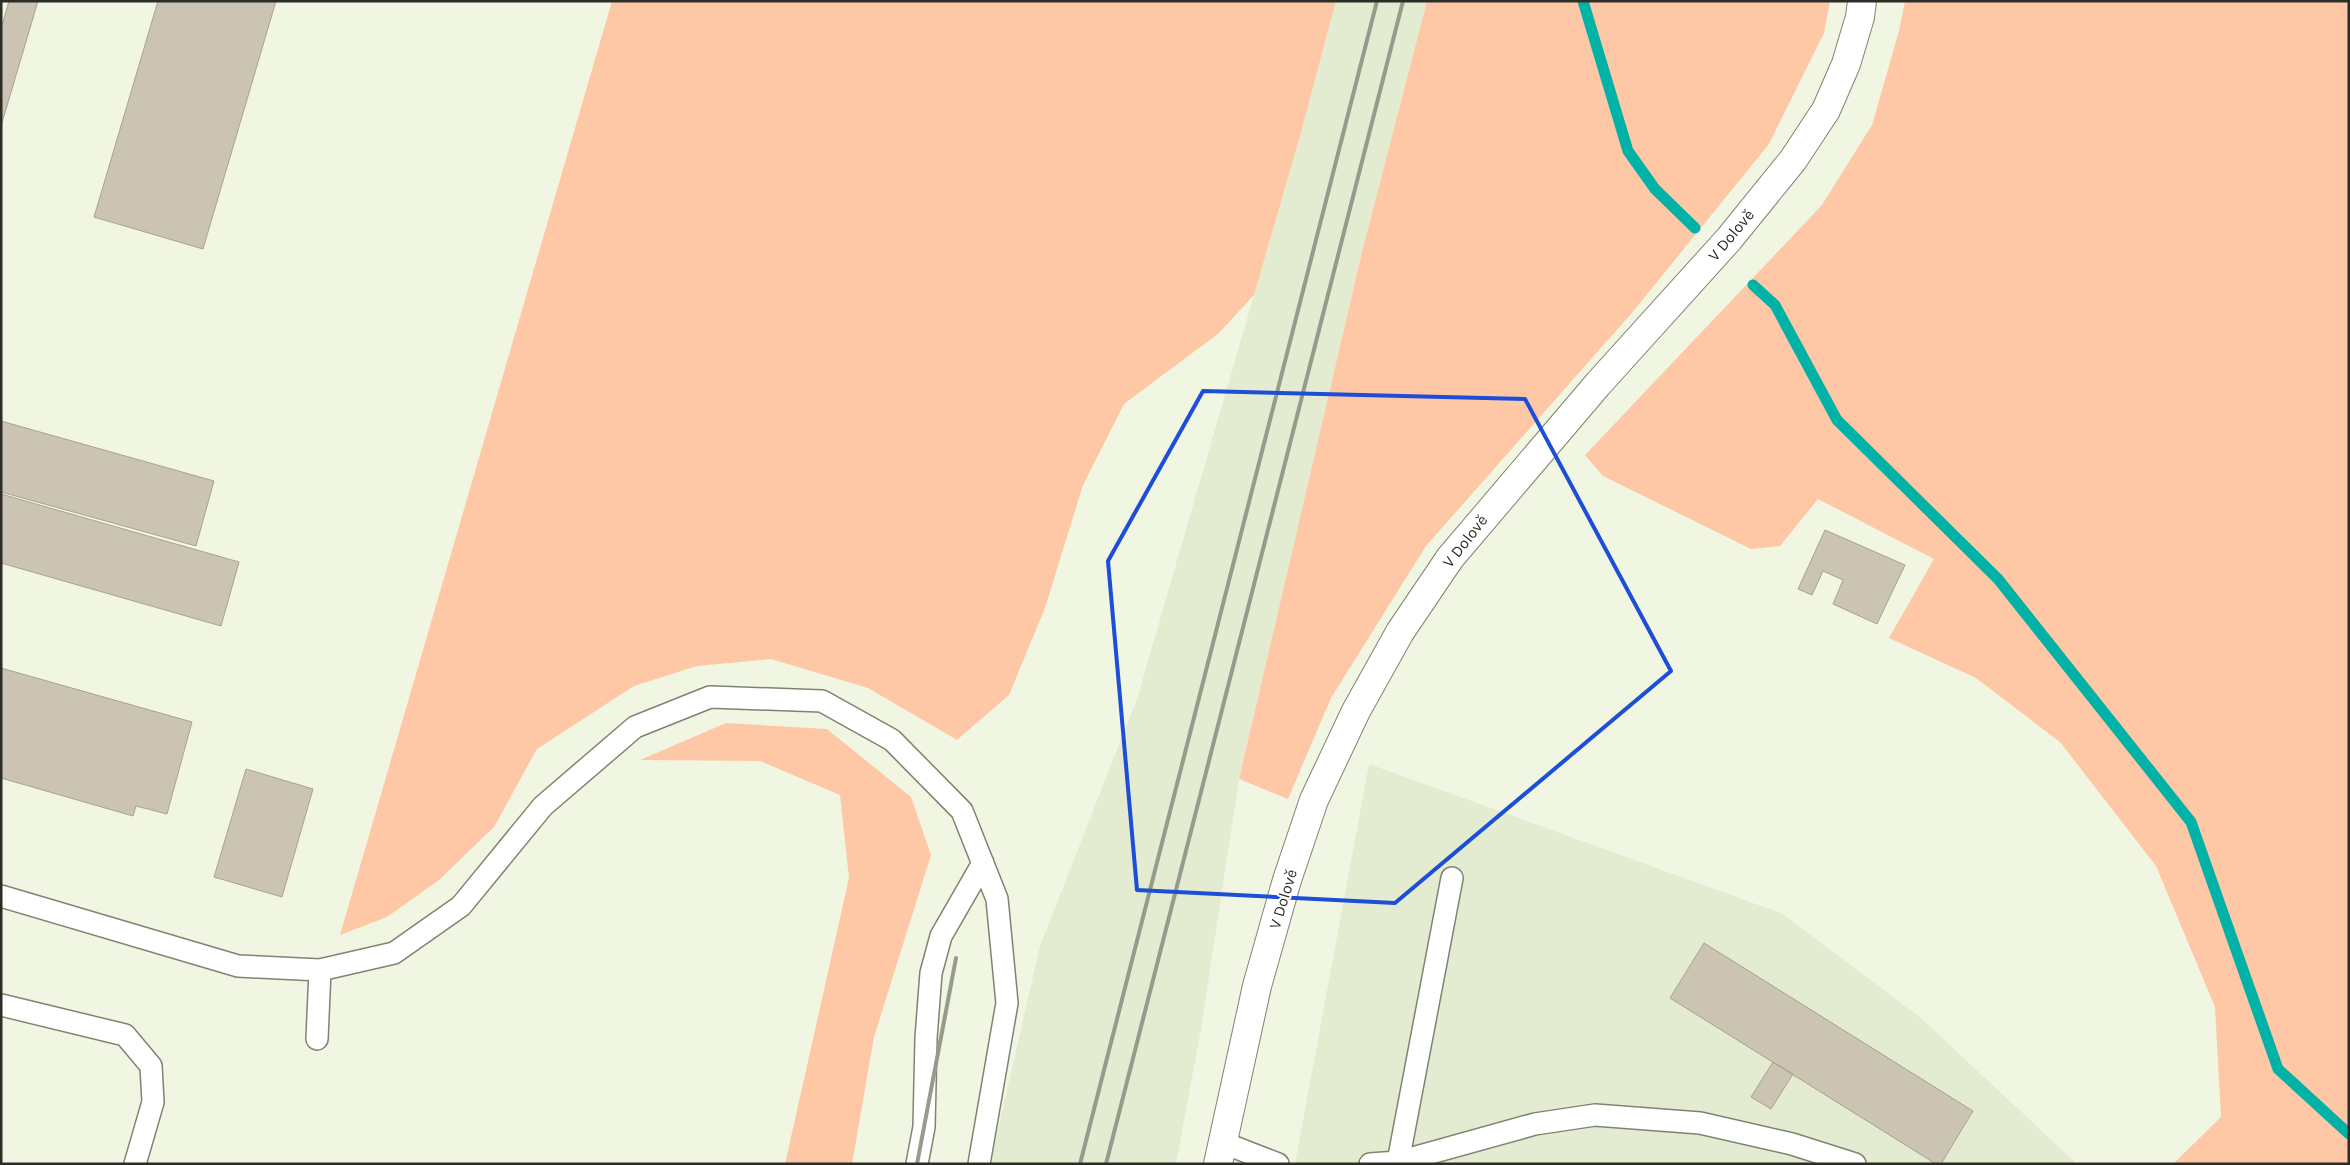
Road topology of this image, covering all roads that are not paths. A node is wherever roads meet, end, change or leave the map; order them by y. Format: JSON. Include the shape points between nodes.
{"nodes":[{"id":1,"x":1862,"y":1,"type":"edge"},
{"id":2,"x":983,"y":863,"type":"junction"},
{"id":3,"x":1452,"y":878,"type":"dead end"},
{"id":4,"x":1,"y":896,"type":"edge"},
{"id":5,"x":320,"y":970,"type":"junction"},
{"id":6,"x":1,"y":1005,"type":"edge"},
{"id":7,"x":317,"y":1040,"type":"dead end"},
{"id":8,"x":1221,"y":1153,"type":"edge"},
{"id":9,"x":1398,"y":1162,"type":"junction"},
{"id":10,"x":135,"y":1164,"type":"edge"},
{"id":11,"x":917,"y":1164,"type":"edge"},
{"id":12,"x":979,"y":1164,"type":"edge"},
{"id":13,"x":1278,"y":1164,"type":"edge"},
{"id":14,"x":1370,"y":1164,"type":"edge"},
{"id":15,"x":1855,"y":1164,"type":"edge"}],
"edges":[{"from":1,"to":8,"type":"street","name":"V Dolově","via":[[1846,64],[1826,110],[1792,160],[1729,239],[1480,521],[1450,558],[1391,648],[1356,712],[1311,809],[1257,986]]},
{"from":2,"to":5,"type":"lane","via":[[962,811],[892,740],[822,701],[710,697],[635,727],[543,806],[461,906],[439,922],[394,953]]},
{"from":2,"to":11,"type":"lane","via":[[941,936],[931,972],[924,1127]]},
{"from":2,"to":12,"type":"lane","via":[[997,899],[1007,1003]]},
{"from":3,"to":9,"type":"lane"},
{"from":4,"to":5,"type":"lane","via":[[238,966]]},
{"from":5,"to":7,"type":"lane"},
{"from":6,"to":10,"type":"lane","via":[[125,1035],[151,1066],[153,1102]]},
{"from":8,"to":13,"type":"lane"},
{"from":9,"to":14,"type":"lane"},
{"from":9,"to":15,"type":"lane","via":[[1535,1124],[1595,1115],[1700,1123],[1792,1144]]}]}
